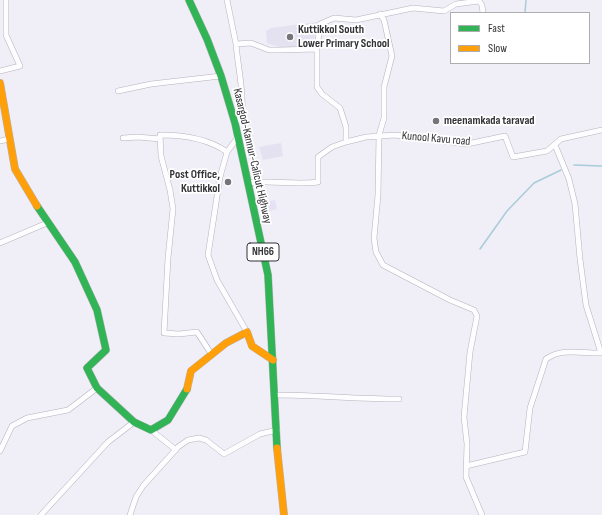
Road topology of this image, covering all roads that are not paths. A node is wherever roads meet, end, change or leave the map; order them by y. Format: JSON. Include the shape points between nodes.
{"nodes":[{"id":1,"x":6,"y":0,"type":"edge"},
{"id":2,"x":189,"y":0,"type":"edge"},
{"id":3,"x":228,"y":0,"type":"edge"},
{"id":4,"x":483,"y":12,"type":"edge"},
{"id":5,"x":380,"y":14,"type":"junction"},
{"id":6,"x":236,"y":44,"type":"junction"},
{"id":7,"x":317,"y":49,"type":"junction"},
{"id":8,"x":0,"y":71,"type":"edge"},
{"id":9,"x":221,"y":76,"type":"junction"},
{"id":10,"x":0,"y":83,"type":"edge"},
{"id":11,"x":118,"y":91,"type":"dead end"},
{"id":12,"x":235,"y":123,"type":"junction"},
{"id":13,"x":602,"y":130,"type":"edge"},
{"id":14,"x":379,"y":135,"type":"junction"},
{"id":15,"x":238,"y":137,"type":"junction"},
{"id":16,"x":123,"y":138,"type":"dead end"},
{"id":17,"x":8,"y":139,"type":"junction"},
{"id":18,"x":160,"y":139,"type":"junction"},
{"id":19,"x":0,"y":141,"type":"edge"},
{"id":20,"x":346,"y":142,"type":"junction"},
{"id":21,"x":554,"y":145,"type":"junction"},
{"id":22,"x":227,"y":152,"type":"junction"},
{"id":23,"x":248,"y":183,"type":"junction"},
{"id":24,"x":47,"y":223,"type":"junction"},
{"id":25,"x":0,"y":243,"type":"edge"},
{"id":26,"x":247,"y":332,"type":"junction"},
{"id":27,"x":602,"y":353,"type":"edge"},
{"id":28,"x":212,"y":355,"type":"junction"},
{"id":29,"x":273,"y":360,"type":"junction"},
{"id":30,"x":97,"y":388,"type":"junction"},
{"id":31,"x":274,"y":395,"type":"junction"},
{"id":32,"x":399,"y":399,"type":"dead end"},
{"id":33,"x":134,"y":422,"type":"junction"},
{"id":34,"x":151,"y":430,"type":"junction"},
{"id":35,"x":277,"y":430,"type":"junction"},
{"id":36,"x":176,"y":450,"type":"junction"},
{"id":37,"x":0,"y":451,"type":"edge"},
{"id":38,"x":466,"y":466,"type":"junction"},
{"id":39,"x":41,"y":515,"type":"edge"},
{"id":40,"x":130,"y":515,"type":"edge"},
{"id":41,"x":284,"y":515,"type":"edge"},
{"id":42,"x":482,"y":515,"type":"edge"}],
"edges":[{"from":1,"to":8,"type":"street","via":[[6,35],[20,66]]},
{"from":2,"to":9,"type":"main road","name":"Kasargod-Kannur-Calicut Highway","number":"NH66"},
{"from":3,"to":6,"type":"street"},
{"from":4,"to":5,"type":"street","via":[[482,5],[478,1],[456,4],[444,11],[414,8]]},
{"from":5,"to":7,"type":"street","via":[[356,20],[326,20],[320,24]]},
{"from":5,"to":14,"type":"street","via":[[384,20],[392,56],[384,87],[384,118]]},
{"from":6,"to":7,"type":"street","via":[[251,43],[269,50]]},
{"from":6,"to":12,"type":"street","via":[[243,98],[242,115]]},
{"from":7,"to":20,"type":"street","via":[[317,87],[340,108],[346,127]]},
{"from":9,"to":11,"type":"street","via":[[151,84]]},
{"from":9,"to":12,"type":"main road","name":"Kasargod-Kannur-Calicut Highway","number":"NH66"},
{"from":10,"to":17,"type":"main road"},
{"from":12,"to":15,"type":"main road","name":"Kasargod-Kannur-Calicut Highway","number":"NH66"},
{"from":13,"to":21,"type":"street","name":"Kunool Kavu road","via":[[561,139]]},
{"from":14,"to":20,"type":"street","name":"Kunool Kavu road"},
{"from":14,"to":21,"type":"street","name":"Kunool Kavu road","via":[[468,144],[505,136],[513,157],[547,151]]},
{"from":14,"to":38,"type":"street","via":[[374,238],[376,252],[383,265],[474,310],[477,316],[470,352],[464,417]]},
{"from":15,"to":22,"type":"street"},
{"from":15,"to":23,"type":"main road","name":"Kasargod-Kannur-Calicut Highway","number":"NH66"},
{"from":16,"to":18,"type":"street"},
{"from":17,"to":19,"type":"street"},
{"from":17,"to":24,"type":"main road","via":[[15,169]]},
{"from":18,"to":22,"type":"street","via":[[160,135],[198,139],[210,142]]},
{"from":18,"to":28,"type":"street","via":[[161,156],[173,209],[164,333],[197,332]]},
{"from":20,"to":23,"type":"street","name":"Kunool Kavu road","via":[[332,147],[318,157],[318,182]]},
{"from":21,"to":27,"type":"street","via":[[569,178],[575,204],[586,305]]},
{"from":22,"to":26,"type":"street","via":[[215,201],[208,255],[217,280]]},
{"from":23,"to":29,"type":"main road","name":"Kasargod-Kannur-Calicut Highway","number":"NH66","via":[[268,275]]},
{"from":24,"to":25,"type":"street"},
{"from":24,"to":30,"type":"main road","via":[[76,262],[97,310],[106,350],[87,368]]},
{"from":26,"to":28,"type":"main road","via":[[226,343]]},
{"from":26,"to":29,"type":"main road","via":[[252,346]]},
{"from":27,"to":38,"type":"street","via":[[565,352],[552,354],[546,358],[530,408],[525,452]]},
{"from":28,"to":34,"type":"main road","via":[[191,371],[186,391],[168,420]]},
{"from":29,"to":31,"type":"main road","name":"Kasargod-Kannur-Calicut Highway","number":"NH66"},
{"from":30,"to":33,"type":"main road"},
{"from":30,"to":37,"type":"street","via":[[68,410],[27,418],[12,426]]},
{"from":31,"to":32,"type":"street"},
{"from":31,"to":35,"type":"main road","name":"Kasargod-Kannur-Calicut Highway","number":"NH66"},
{"from":33,"to":34,"type":"main road"},
{"from":33,"to":39,"type":"street","via":[[108,442]]},
{"from":34,"to":36,"type":"street"},
{"from":35,"to":36,"type":"street","via":[[260,434],[224,454],[206,440],[199,438],[188,440]]},
{"from":35,"to":41,"type":"main road","name":"Kasargod-Kannur-Calicut Highway","number":"NH66","via":[[278,468]]},
{"from":36,"to":40,"type":"street","via":[[143,486]]},
{"from":38,"to":42,"type":"street","via":[[466,477]]}]}
